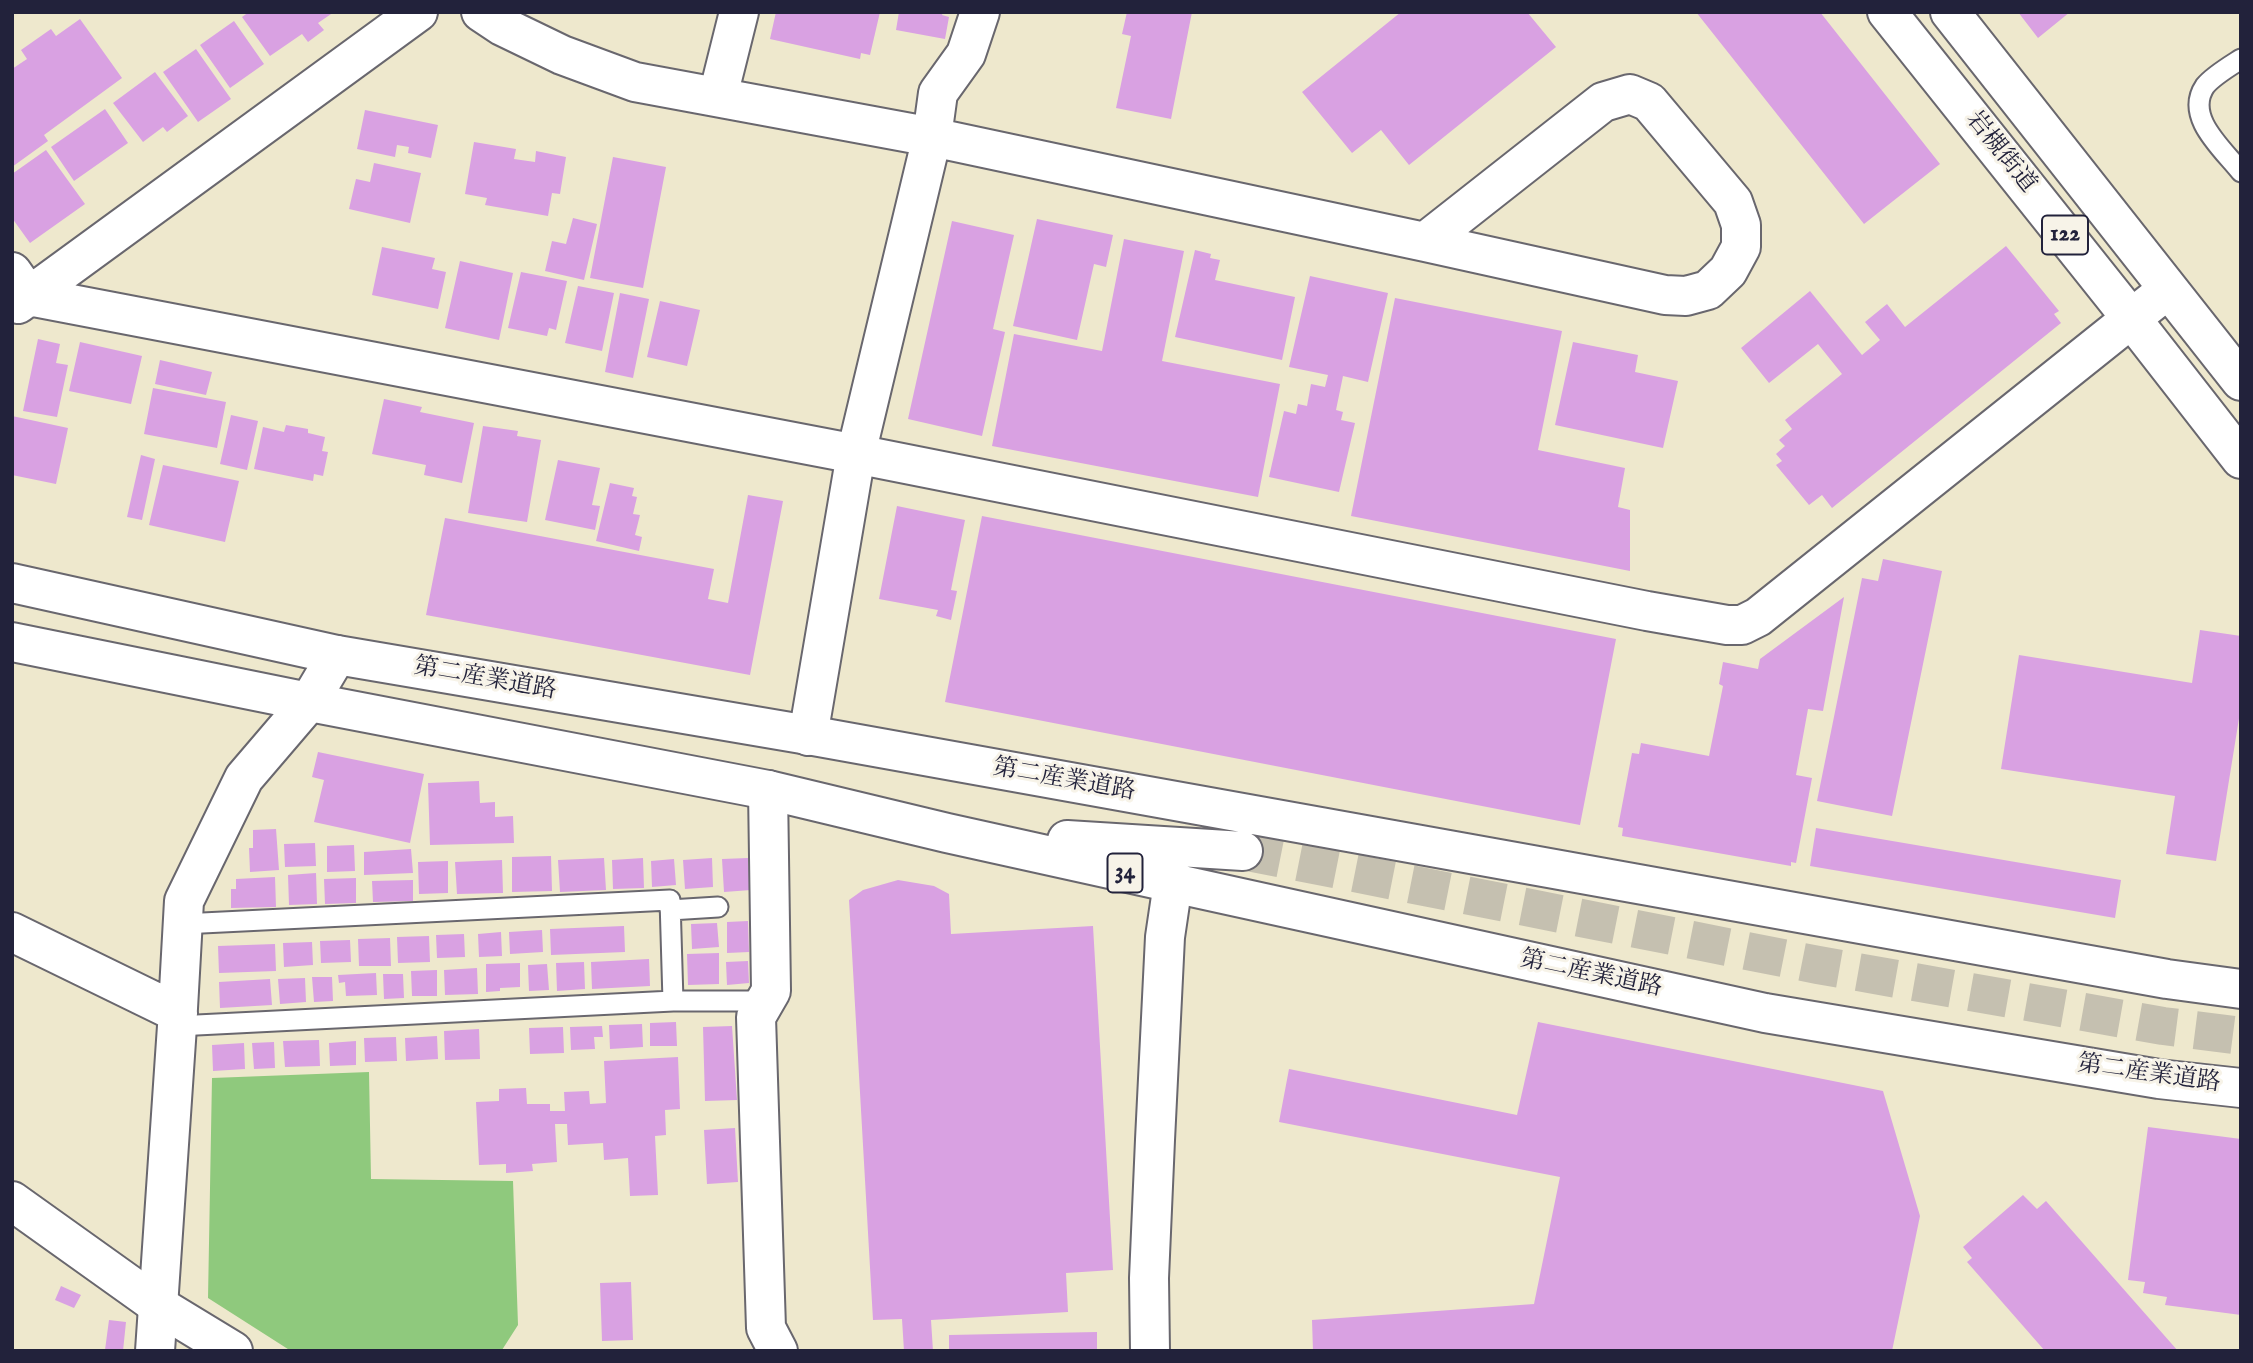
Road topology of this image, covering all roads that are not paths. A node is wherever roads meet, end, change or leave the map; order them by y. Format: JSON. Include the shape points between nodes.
{"nodes":[{"id":1,"x":418,"y":12,"type":"edge"},
{"id":2,"x":481,"y":12,"type":"edge"},
{"id":3,"x":739,"y":12,"type":"edge"},
{"id":4,"x":980,"y":12,"type":"edge"},
{"id":5,"x":1887,"y":12,"type":"edge"},
{"id":6,"x":1950,"y":12,"type":"edge"},
{"id":7,"x":2241,"y":60,"type":"edge"},
{"id":8,"x":718,"y":96,"type":"junction"},
{"id":9,"x":932,"y":137,"type":"junction"},
{"id":10,"x":2241,"y":172,"type":"edge"},
{"id":11,"x":1425,"y":242,"type":"junction"},
{"id":12,"x":2167,"y":290,"type":"junction"},
{"id":13,"x":18,"y":292,"type":"edge"},
{"id":14,"x":2131,"y":318,"type":"junction"},
{"id":15,"x":2241,"y":381,"type":"edge"},
{"id":16,"x":856,"y":454,"type":"junction"},
{"id":17,"x":2241,"y":459,"type":"edge"},
{"id":18,"x":12,"y":583,"type":"edge"},
{"id":19,"x":12,"y":642,"type":"edge"},
{"id":20,"x":337,"y":655,"type":"junction"},
{"id":21,"x":309,"y":702,"type":"junction"},
{"id":22,"x":808,"y":736,"type":"junction"},
{"id":23,"x":962,"y":763,"type":"junction"},
{"id":24,"x":768,"y":789,"type":"junction"},
{"id":25,"x":947,"y":833,"type":"junction"},
{"id":26,"x":1173,"y":883,"type":"junction"},
{"id":27,"x":718,"y":907,"type":"dead end"},
{"id":28,"x":670,"y":910,"type":"junction"},
{"id":29,"x":182,"y":924,"type":"junction"},
{"id":30,"x":12,"y":932,"type":"edge"},
{"id":31,"x":2241,"y":989,"type":"edge"},
{"id":32,"x":673,"y":1001,"type":"junction"},
{"id":33,"x":765,"y":1001,"type":"junction"},
{"id":34,"x":178,"y":1019,"type":"junction"},
{"id":35,"x":2241,"y":1088,"type":"edge"},
{"id":36,"x":12,"y":1202,"type":"edge"},
{"id":37,"x":159,"y":1306,"type":"junction"},
{"id":38,"x":155,"y":1351,"type":"edge"},
{"id":39,"x":233,"y":1351,"type":"edge"},
{"id":40,"x":778,"y":1351,"type":"edge"},
{"id":41,"x":1150,"y":1351,"type":"edge"}],
"edges":[{"from":1,"to":13,"type":"main road"},
{"from":2,"to":8,"type":"main road","via":[[562,55],[635,82]]},
{"from":3,"to":8,"type":"main road"},
{"from":4,"to":9,"type":"main road","via":[[965,54],[938,93]]},
{"from":5,"to":14,"type":"main road","name":"岩槻街道","number":"122"},
{"from":6,"to":12,"type":"main road","name":"岩槻街道","number":"122"},
{"from":7,"to":10,"type":"lane","via":[[2206,85],[2198,112]]},
{"from":8,"to":9,"type":"main road"},
{"from":9,"to":11,"type":"main road"},
{"from":9,"to":16,"type":"main road"},
{"from":11,"to":11,"type":"main road","via":[[1603,102],[1630,94],[1649,102],[1733,202],[1741,225],[1741,247],[1728,271],[1707,290],[1686,296]]},
{"from":12,"to":14,"type":"main road"},
{"from":12,"to":15,"type":"main road","name":"岩槻街道","number":"122"},
{"from":13,"to":16,"type":"main road"},
{"from":14,"to":16,"type":"main road","via":[[1758,617],[1742,625],[1647,611]]},
{"from":14,"to":17,"type":"main road","name":"岩槻街道","number":"122"},
{"from":16,"to":22,"type":"main road"},
{"from":18,"to":20,"type":"main road","name":"第二産業道路","number":"34"},
{"from":19,"to":21,"type":"main road","name":"第二産業道路","number":"34"},
{"from":20,"to":21,"type":"main road"},
{"from":20,"to":22,"type":"main road","name":"第二産業道路","number":"34"},
{"from":21,"to":24,"type":"main road","name":"第二産業道路","number":"34"},
{"from":21,"to":29,"type":"main road","via":[[244,778],[184,901]]},
{"from":22,"to":23,"type":"main road","name":"第二産業道路","number":"34"},
{"from":23,"to":25,"type":"main road","name":"第二産業道路","number":"34","via":[[1242,851]]},
{"from":23,"to":31,"type":"main road","name":"第二産業道路","number":"34"},
{"from":24,"to":25,"type":"main road","name":"第二産業道路","number":"34"},
{"from":24,"to":33,"type":"main road","via":[[771,991]]},
{"from":25,"to":26,"type":"main road","name":"第二産業道路","number":"34"},
{"from":26,"to":35,"type":"main road","name":"第二産業道路","number":"34","via":[[1765,1013],[2159,1079]]},
{"from":26,"to":41,"type":"main road","via":[[1165,937],[1155,1140]]},
{"from":27,"to":28,"type":"lane"},
{"from":28,"to":29,"type":"lane","via":[[670,900]]},
{"from":28,"to":32,"type":"lane"},
{"from":29,"to":34,"type":"main road"},
{"from":30,"to":34,"type":"main road"},
{"from":32,"to":33,"type":"lane"},
{"from":32,"to":34,"type":"lane"},
{"from":33,"to":40,"type":"main road","via":[[756,1017],[766,1328]]},
{"from":34,"to":37,"type":"main road"},
{"from":36,"to":37,"type":"main road"},
{"from":37,"to":38,"type":"main road"},
{"from":37,"to":39,"type":"main road"}]}
